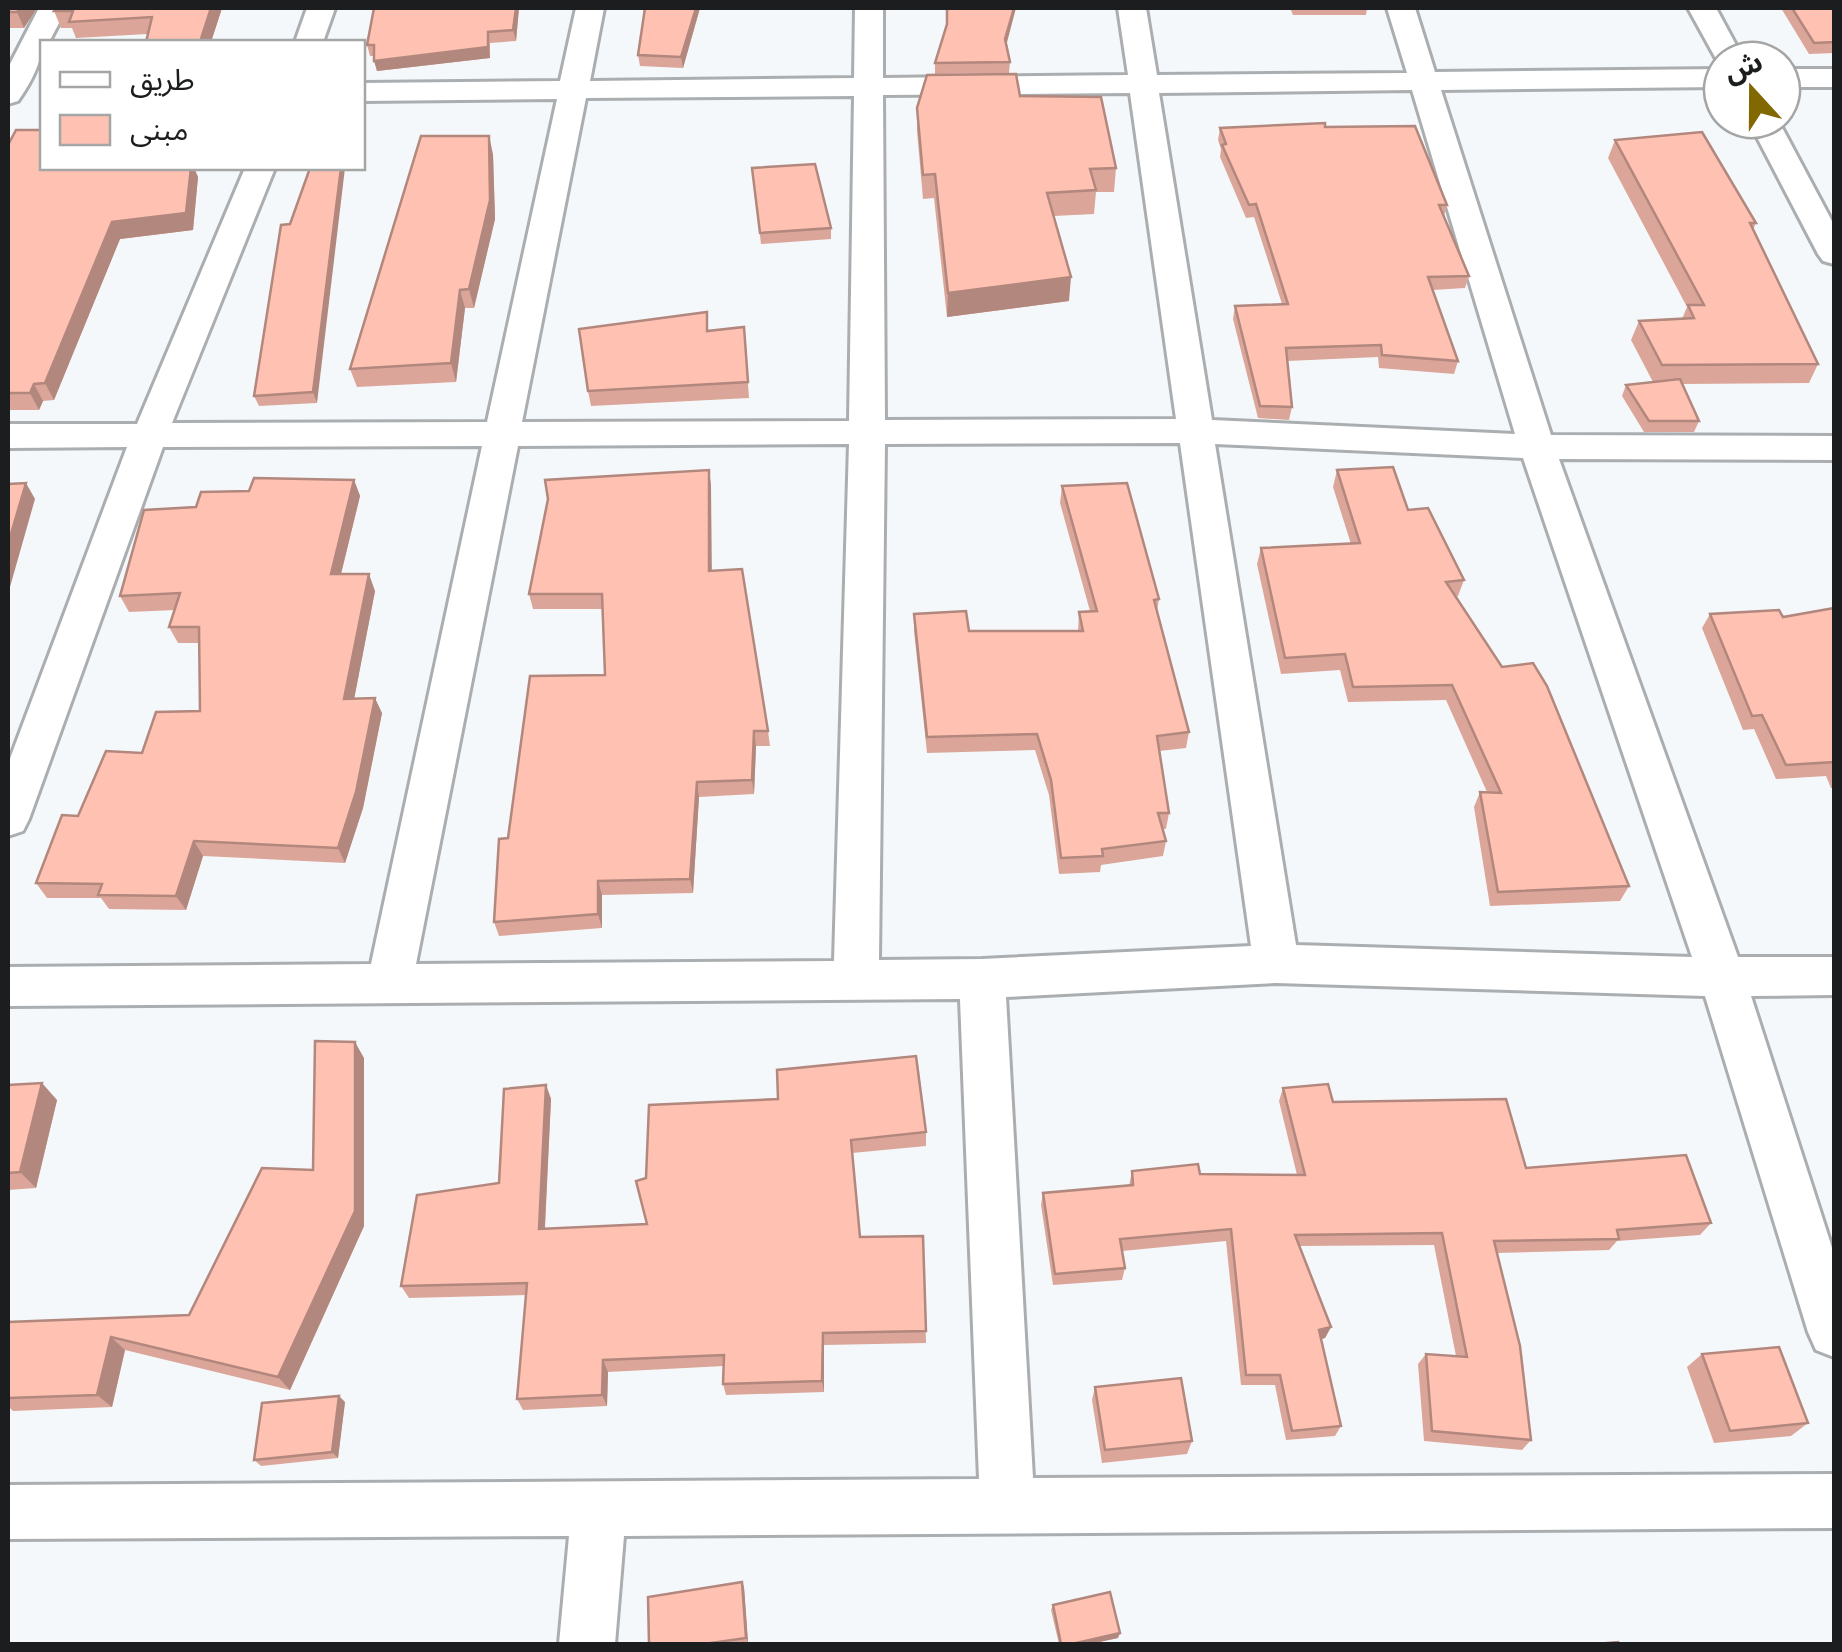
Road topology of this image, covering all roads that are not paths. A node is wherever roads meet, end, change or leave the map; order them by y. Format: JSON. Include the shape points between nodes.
{"nodes":[{"id":1,"x":54,"y":8,"type":"edge"},
{"id":2,"x":321,"y":8,"type":"edge"},
{"id":3,"x":590,"y":8,"type":"edge"},
{"id":4,"x":869,"y":8,"type":"edge"},
{"id":5,"x":1132,"y":8,"type":"edge"},
{"id":6,"x":1401,"y":8,"type":"edge"},
{"id":7,"x":1702,"y":8,"type":"edge"},
{"id":8,"x":310,"y":40,"type":"edge"},
{"id":9,"x":1719,"y":40,"type":"edge"},
{"id":10,"x":1702,"y":78,"type":"edge"},
{"id":11,"x":1802,"y":78,"type":"edge"},
{"id":12,"x":1834,"y":78,"type":"edge"},
{"id":13,"x":1420,"y":79,"type":"junction"},
{"id":14,"x":1143,"y":82,"type":"junction"},
{"id":15,"x":866,"y":86,"type":"junction"},
{"id":16,"x":574,"y":90,"type":"junction"},
{"id":17,"x":365,"y":92,"type":"edge"},
{"id":18,"x":8,"y":96,"type":"edge"},
{"id":19,"x":40,"y":97,"type":"edge"},
{"id":20,"x":1773,"y":140,"type":"edge"},
{"id":21,"x":259,"y":170,"type":"edge"},
{"id":22,"x":1834,"y":254,"type":"edge"},
{"id":23,"x":1196,"y":431,"type":"junction"},
{"id":24,"x":867,"y":432,"type":"junction"},
{"id":25,"x":504,"y":434,"type":"junction"},
{"id":26,"x":8,"y":436,"type":"edge"},
{"id":27,"x":149,"y":436,"type":"junction"},
{"id":28,"x":1536,"y":447,"type":"junction"},
{"id":29,"x":1834,"y":448,"type":"edge"},
{"id":30,"x":8,"y":819,"type":"edge"},
{"id":31,"x":1276,"y":964,"type":"junction"},
{"id":32,"x":1834,"y":976,"type":"edge"},
{"id":33,"x":1722,"y":977,"type":"junction"},
{"id":34,"x":982,"y":979,"type":"junction"},
{"id":35,"x":856,"y":980,"type":"junction"},
{"id":36,"x":389,"y":984,"type":"junction"},
{"id":37,"x":8,"y":987,"type":"edge"},
{"id":38,"x":1834,"y":1332,"type":"edge"},
{"id":39,"x":1834,"y":1501,"type":"edge"},
{"id":40,"x":1007,"y":1504,"type":"junction"},
{"id":41,"x":599,"y":1507,"type":"junction"},
{"id":42,"x":8,"y":1512,"type":"edge"},
{"id":43,"x":587,"y":1644,"type":"edge"}],
"edges":[{"from":1,"to":18,"type":"street"},
{"from":2,"to":8,"type":"street"},
{"from":3,"to":16,"type":"street"},
{"from":4,"to":15,"type":"street"},
{"from":5,"to":14,"type":"street"},
{"from":6,"to":13,"type":"street"},
{"from":7,"to":9,"type":"street"},
{"from":10,"to":13,"type":"street"},
{"from":11,"to":12,"type":"street"},
{"from":13,"to":14,"type":"street"},
{"from":13,"to":28,"type":"street"},
{"from":14,"to":15,"type":"street"},
{"from":14,"to":23,"type":"street"},
{"from":15,"to":16,"type":"street"},
{"from":15,"to":24,"type":"street"},
{"from":16,"to":17,"type":"street"},
{"from":16,"to":25,"type":"street"},
{"from":18,"to":19,"type":"street"},
{"from":20,"to":22,"type":"street"},
{"from":21,"to":27,"type":"street"},
{"from":23,"to":24,"type":"street"},
{"from":23,"to":28,"type":"street"},
{"from":23,"to":31,"type":"street"},
{"from":24,"to":25,"type":"street"},
{"from":24,"to":35,"type":"street"},
{"from":25,"to":27,"type":"street"},
{"from":25,"to":36,"type":"street"},
{"from":26,"to":27,"type":"street"},
{"from":27,"to":30,"type":"street"},
{"from":28,"to":29,"type":"street"},
{"from":28,"to":33,"type":"street"},
{"from":31,"to":33,"type":"street"},
{"from":31,"to":34,"type":"street"},
{"from":32,"to":33,"type":"street"},
{"from":33,"to":38,"type":"street"},
{"from":34,"to":35,"type":"street"},
{"from":34,"to":40,"type":"street"},
{"from":35,"to":36,"type":"street"},
{"from":36,"to":37,"type":"street"},
{"from":39,"to":40,"type":"street"},
{"from":40,"to":41,"type":"street"},
{"from":41,"to":42,"type":"street"},
{"from":41,"to":43,"type":"street"}]}
